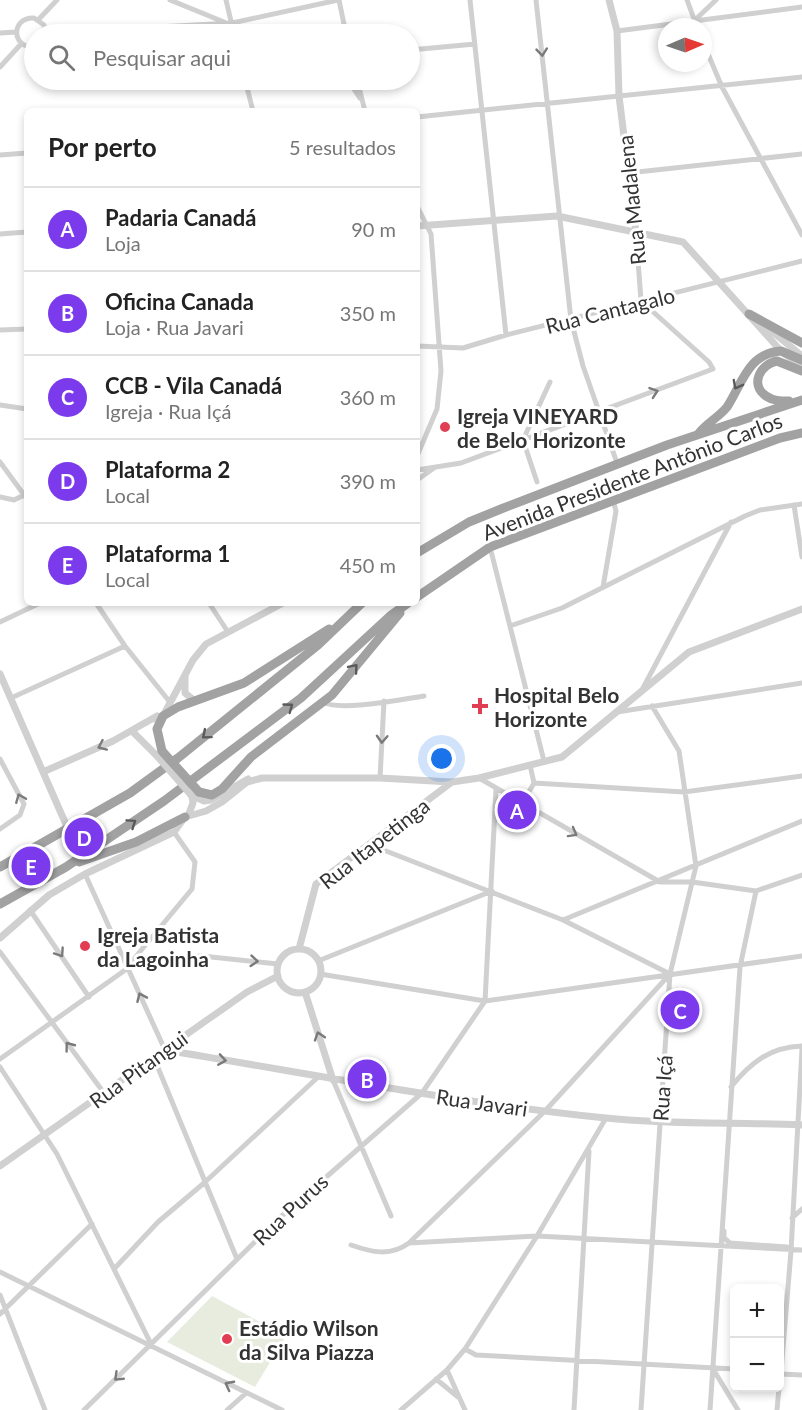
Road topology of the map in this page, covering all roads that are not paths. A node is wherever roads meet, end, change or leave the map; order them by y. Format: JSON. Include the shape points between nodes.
{"nodes":[{"id":1,"x":57,"y":0,"type":"edge"},
{"id":2,"x":170,"y":0,"type":"edge"},
{"id":3,"x":226,"y":0,"type":"edge"},
{"id":4,"x":339,"y":0,"type":"edge"},
{"id":5,"x":470,"y":0,"type":"edge"},
{"id":6,"x":536,"y":0,"type":"edge"},
{"id":7,"x":609,"y":0,"type":"edge"},
{"id":8,"x":687,"y":0,"type":"edge"},
{"id":9,"x":716,"y":0,"type":"edge"},
{"id":10,"x":802,"y":7,"type":"edge"},
{"id":11,"x":693,"y":18,"type":"edge"},
{"id":12,"x":700,"y":18,"type":"edge"},
{"id":13,"x":38,"y":20,"type":"junction"},
{"id":14,"x":712,"y":21,"type":"edge"},
{"id":15,"x":229,"y":23,"type":"junction"},
{"id":16,"x":42,"y":24,"type":"edge"},
{"id":17,"x":212,"y":24,"type":"edge"},
{"id":18,"x":344,"y":24,"type":"edge"},
{"id":19,"x":658,"y":27,"type":"edge"},
{"id":20,"x":617,"y":31,"type":"junction"},
{"id":21,"x":16,"y":32,"type":"junction"},
{"id":22,"x":0,"y":33,"type":"edge"},
{"id":23,"x":21,"y":44,"type":"junction"},
{"id":24,"x":475,"y":44,"type":"junction"},
{"id":25,"x":24,"y":45,"type":"edge"},
{"id":26,"x":420,"y":49,"type":"edge"},
{"id":27,"x":712,"y":63,"type":"edge"},
{"id":28,"x":0,"y":67,"type":"edge"},
{"id":29,"x":802,"y":77,"type":"edge"},
{"id":30,"x":722,"y":87,"type":"junction"},
{"id":31,"x":248,"y":90,"type":"edge"},
{"id":32,"x":355,"y":90,"type":"edge"},
{"id":33,"x":360,"y":90,"type":"edge"},
{"id":34,"x":619,"y":96,"type":"junction"},
{"id":35,"x":364,"y":103,"type":"junction"},
{"id":36,"x":547,"y":104,"type":"junction"},
{"id":37,"x":252,"y":108,"type":"edge"},
{"id":38,"x":365,"y":108,"type":"edge"},
{"id":39,"x":482,"y":112,"type":"junction"},
{"id":40,"x":420,"y":117,"type":"edge"},
{"id":41,"x":24,"y":153,"type":"edge"},
{"id":42,"x":802,"y":154,"type":"edge"},
{"id":43,"x":0,"y":155,"type":"edge"},
{"id":44,"x":762,"y":158,"type":"junction"},
{"id":45,"x":628,"y":173,"type":"junction"},
{"id":46,"x":420,"y":211,"type":"edge"},
{"id":47,"x":557,"y":216,"type":"junction"},
{"id":48,"x":494,"y":221,"type":"junction"},
{"id":49,"x":429,"y":225,"type":"junction"},
{"id":50,"x":420,"y":226,"type":"edge"},
{"id":51,"x":24,"y":232,"type":"edge"},
{"id":52,"x":636,"y":233,"type":"junction"},
{"id":53,"x":0,"y":234,"type":"edge"},
{"id":54,"x":802,"y":235,"type":"edge"},
{"id":55,"x":802,"y":261,"type":"edge"},
{"id":56,"x":721,"y":284,"type":"junction"},
{"id":57,"x":641,"y":302,"type":"junction"},
{"id":58,"x":749,"y":314,"type":"junction"},
{"id":59,"x":571,"y":320,"type":"junction"},
{"id":60,"x":24,"y":329,"type":"edge"},
{"id":61,"x":0,"y":330,"type":"edge"},
{"id":62,"x":763,"y":330,"type":"junction"},
{"id":63,"x":506,"y":335,"type":"junction"},
{"id":64,"x":802,"y":343,"type":"edge"},
{"id":65,"x":420,"y":346,"type":"edge"},
{"id":66,"x":439,"y":346,"type":"junction"},
{"id":67,"x":781,"y":351,"type":"junction"},
{"id":68,"x":767,"y":354,"type":"junction"},
{"id":69,"x":802,"y":358,"type":"edge"},
{"id":70,"x":802,"y":369,"type":"edge"},
{"id":71,"x":550,"y":382,"type":"dead end"},
{"id":72,"x":802,"y":400,"type":"edge"},
{"id":73,"x":792,"y":402,"type":"junction"},
{"id":74,"x":0,"y":405,"type":"edge"},
{"id":75,"x":24,"y":408,"type":"edge"},
{"id":76,"x":599,"y":412,"type":"junction"},
{"id":77,"x":802,"y":433,"type":"edge"},
{"id":78,"x":698,"y":435,"type":"junction"},
{"id":79,"x":523,"y":440,"type":"junction"},
{"id":80,"x":420,"y":449,"type":"edge"},
{"id":81,"x":0,"y":462,"type":"edge"},
{"id":82,"x":617,"y":463,"type":"junction"},
{"id":83,"x":436,"y":467,"type":"junction"},
{"id":84,"x":420,"y":470,"type":"edge"},
{"id":85,"x":420,"y":478,"type":"edge"},
{"id":86,"x":537,"y":482,"type":"dead end"},
{"id":87,"x":24,"y":494,"type":"edge"},
{"id":88,"x":0,"y":497,"type":"edge"},
{"id":89,"x":24,"y":498,"type":"edge"},
{"id":90,"x":613,"y":500,"type":"junction"},
{"id":91,"x":802,"y":504,"type":"edge"},
{"id":92,"x":794,"y":505,"type":"junction"},
{"id":93,"x":732,"y":522,"type":"junction"},
{"id":94,"x":490,"y":548,"type":"junction"},
{"id":95,"x":420,"y":551,"type":"edge"},
{"id":96,"x":802,"y":557,"type":"edge"},
{"id":97,"x":603,"y":587,"type":"junction"},
{"id":98,"x":420,"y":595,"type":"edge"},
{"id":99,"x":34,"y":606,"type":"edge"},
{"id":100,"x":98,"y":606,"type":"edge"},
{"id":101,"x":211,"y":606,"type":"edge"},
{"id":102,"x":277,"y":606,"type":"edge"},
{"id":103,"x":359,"y":606,"type":"edge"},
{"id":104,"x":405,"y":606,"type":"edge"},
{"id":105,"x":406,"y":606,"type":"edge"},
{"id":106,"x":802,"y":609,"type":"edge"},
{"id":107,"x":349,"y":616,"type":"junction"},
{"id":108,"x":0,"y":622,"type":"edge"},
{"id":109,"x":510,"y":626,"type":"junction"},
{"id":110,"x":228,"y":632,"type":"junction"},
{"id":111,"x":125,"y":646,"type":"junction"},
{"id":112,"x":0,"y":674,"type":"edge"},
{"id":113,"x":186,"y":674,"type":"junction"},
{"id":114,"x":802,"y":683,"type":"edge"},
{"id":115,"x":643,"y":688,"type":"junction"},
{"id":116,"x":424,"y":696,"type":"dead end"},
{"id":117,"x":11,"y":698,"type":"junction"},
{"id":118,"x":195,"y":701,"type":"junction"},
{"id":119,"x":384,"y":701,"type":"junction"},
{"id":120,"x":323,"y":702,"type":"junction"},
{"id":121,"x":652,"y":706,"type":"junction"},
{"id":122,"x":163,"y":711,"type":"junction"},
{"id":123,"x":617,"y":712,"type":"junction"},
{"id":124,"x":132,"y":731,"type":"junction"},
{"id":125,"x":160,"y":753,"type":"junction"},
{"id":126,"x":0,"y":761,"type":"edge"},
{"id":127,"x":544,"y":761,"type":"junction"},
{"id":128,"x":530,"y":765,"type":"junction"},
{"id":129,"x":44,"y":772,"type":"junction"},
{"id":130,"x":802,"y":776,"type":"edge"},
{"id":131,"x":286,"y":778,"type":"junction"},
{"id":132,"x":380,"y":778,"type":"junction"},
{"id":133,"x":479,"y":778,"type":"junction"},
{"id":134,"x":452,"y":782,"type":"junction"},
{"id":135,"x":534,"y":783,"type":"junction"},
{"id":136,"x":496,"y":789,"type":"junction"},
{"id":137,"x":684,"y":792,"type":"junction"},
{"id":138,"x":194,"y":795,"type":"junction"},
{"id":139,"x":522,"y":804,"type":"junction"},
{"id":140,"x":187,"y":817,"type":"junction"},
{"id":141,"x":802,"y":820,"type":"edge"},
{"id":142,"x":0,"y":829,"type":"edge"},
{"id":143,"x":68,"y":830,"type":"junction"},
{"id":144,"x":174,"y":832,"type":"junction"},
{"id":145,"x":368,"y":844,"type":"junction"},
{"id":146,"x":696,"y":866,"type":"junction"},
{"id":147,"x":0,"y":867,"type":"edge"},
{"id":148,"x":66,"y":867,"type":"junction"},
{"id":149,"x":85,"y":874,"type":"junction"},
{"id":150,"x":802,"y":875,"type":"edge"},
{"id":151,"x":660,"y":882,"type":"junction"},
{"id":152,"x":692,"y":882,"type":"junction"},
{"id":153,"x":492,"y":891,"type":"junction"},
{"id":154,"x":756,"y":891,"type":"junction"},
{"id":155,"x":0,"y":904,"type":"edge"},
{"id":156,"x":30,"y":910,"type":"junction"},
{"id":157,"x":563,"y":920,"type":"junction"},
{"id":158,"x":0,"y":938,"type":"edge"},
{"id":159,"x":299,"y":949,"type":"junction"},
{"id":160,"x":0,"y":952,"type":"edge"},
{"id":161,"x":802,"y":956,"type":"edge"},
{"id":162,"x":133,"y":960,"type":"junction"},
{"id":163,"x":318,"y":961,"type":"junction"},
{"id":164,"x":278,"y":964,"type":"junction"},
{"id":165,"x":127,"y":965,"type":"junction"},
{"id":166,"x":740,"y":967,"type":"junction"},
{"id":167,"x":320,"y":974,"type":"junction"},
{"id":168,"x":670,"y":974,"type":"junction"},
{"id":169,"x":278,"y":976,"type":"junction"},
{"id":170,"x":305,"y":992,"type":"junction"},
{"id":171,"x":89,"y":997,"type":"junction"},
{"id":172,"x":485,"y":1000,"type":"junction"},
{"id":173,"x":51,"y":1023,"type":"junction"},
{"id":174,"x":802,"y":1048,"type":"edge"},
{"id":175,"x":165,"y":1050,"type":"junction"},
{"id":176,"x":154,"y":1058,"type":"junction"},
{"id":177,"x":0,"y":1059,"type":"edge"},
{"id":178,"x":0,"y":1067,"type":"edge"},
{"id":179,"x":317,"y":1078,"type":"junction"},
{"id":180,"x":333,"y":1080,"type":"junction"},
{"id":181,"x":730,"y":1088,"type":"junction"},
{"id":182,"x":104,"y":1093,"type":"junction"},
{"id":183,"x":422,"y":1093,"type":"junction"},
{"id":184,"x":545,"y":1110,"type":"junction"},
{"id":185,"x":606,"y":1118,"type":"junction"},
{"id":186,"x":729,"y":1122,"type":"junction"},
{"id":187,"x":660,"y":1123,"type":"junction"},
{"id":188,"x":800,"y":1125,"type":"edge"},
{"id":189,"x":46,"y":1135,"type":"junction"},
{"id":190,"x":360,"y":1145,"type":"junction"},
{"id":191,"x":589,"y":1149,"type":"junction"},
{"id":192,"x":0,"y":1166,"type":"edge"},
{"id":193,"x":727,"y":1167,"type":"junction"},
{"id":194,"x":204,"y":1183,"type":"junction"},
{"id":195,"x":802,"y":1209,"type":"edge"},
{"id":196,"x":391,"y":1216,"type":"dead end"},
{"id":197,"x":792,"y":1218,"type":"junction"},
{"id":198,"x":92,"y":1224,"type":"junction"},
{"id":199,"x":537,"y":1236,"type":"junction"},
{"id":200,"x":585,"y":1238,"type":"junction"},
{"id":201,"x":409,"y":1243,"type":"junction"},
{"id":202,"x":653,"y":1244,"type":"junction"},
{"id":203,"x":351,"y":1245,"type":"dead end"},
{"id":204,"x":720,"y":1246,"type":"junction"},
{"id":205,"x":791,"y":1249,"type":"junction"},
{"id":206,"x":802,"y":1250,"type":"edge"},
{"id":207,"x":237,"y":1258,"type":"junction"},
{"id":208,"x":114,"y":1269,"type":"junction"},
{"id":209,"x":0,"y":1272,"type":"edge"},
{"id":210,"x":29,"y":1285,"type":"junction"},
{"id":211,"x":0,"y":1295,"type":"edge"},
{"id":212,"x":6,"y":1309,"type":"junction"},
{"id":213,"x":0,"y":1314,"type":"edge"},
{"id":214,"x":783,"y":1338,"type":"edge"},
{"id":215,"x":151,"y":1344,"type":"junction"},
{"id":216,"x":465,"y":1348,"type":"junction"},
{"id":217,"x":577,"y":1360,"type":"junction"},
{"id":218,"x":644,"y":1363,"type":"junction"},
{"id":219,"x":712,"y":1367,"type":"junction"},
{"id":220,"x":730,"y":1369,"type":"edge"},
{"id":221,"x":447,"y":1370,"type":"junction"},
{"id":222,"x":784,"y":1374,"type":"edge"},
{"id":223,"x":802,"y":1375,"type":"edge"},
{"id":224,"x":436,"y":1379,"type":"junction"},
{"id":225,"x":778,"y":1392,"type":"edge"},
{"id":226,"x":245,"y":1394,"type":"junction"},
{"id":227,"x":459,"y":1398,"type":"junction"},
{"id":228,"x":45,"y":1410,"type":"edge"},
{"id":229,"x":85,"y":1410,"type":"edge"},
{"id":230,"x":228,"y":1410,"type":"edge"},
{"id":231,"x":282,"y":1410,"type":"edge"},
{"id":232,"x":401,"y":1410,"type":"edge"},
{"id":233,"x":465,"y":1410,"type":"edge"},
{"id":234,"x":574,"y":1410,"type":"edge"},
{"id":235,"x":641,"y":1410,"type":"edge"},
{"id":236,"x":710,"y":1410,"type":"edge"},
{"id":237,"x":738,"y":1410,"type":"edge"},
{"id":238,"x":777,"y":1410,"type":"edge"}],
"edges":[{"from":1,"to":13,"type":"street"},
{"from":2,"to":15,"type":"street"},
{"from":3,"to":15,"type":"street"},
{"from":4,"to":15,"type":"street"},
{"from":4,"to":18,"type":"street"},
{"from":5,"to":24,"type":"street"},
{"from":6,"to":36,"type":"street","one_way":true},
{"from":7,"to":20,"type":"street","name":"Rua Madalena"},
{"from":8,"to":11,"type":"street"},
{"from":9,"to":12,"type":"street"},
{"from":10,"to":14,"type":"street"},
{"from":13,"to":16,"type":"street"},
{"from":13,"to":21,"type":"street","via":[[26,19]]},
{"from":15,"to":17,"type":"street"},
{"from":19,"to":20,"type":"street"},
{"from":20,"to":34,"type":"street","name":"Rua Madalena"},
{"from":21,"to":22,"type":"street"},
{"from":21,"to":23,"type":"street"},
{"from":23,"to":25,"type":"street"},
{"from":23,"to":28,"type":"street"},
{"from":24,"to":26,"type":"street"},
{"from":24,"to":39,"type":"street"},
{"from":27,"to":30,"type":"street"},
{"from":29,"to":30,"type":"street"},
{"from":30,"to":34,"type":"street"},
{"from":30,"to":44,"type":"street"},
{"from":31,"to":37,"type":"street"},
{"from":32,"to":35,"type":"street"},
{"from":33,"to":35,"type":"street"},
{"from":34,"to":36,"type":"street"},
{"from":34,"to":45,"type":"street","name":"Rua Madalena"},
{"from":35,"to":38,"type":"street"},
{"from":36,"to":39,"type":"street"},
{"from":36,"to":47,"type":"street"},
{"from":39,"to":40,"type":"street"},
{"from":39,"to":48,"type":"street"},
{"from":41,"to":43,"type":"street"},
{"from":42,"to":44,"type":"street"},
{"from":44,"to":45,"type":"street"},
{"from":44,"to":54,"type":"street"},
{"from":45,"to":52,"type":"street","name":"Rua Madalena"},
{"from":46,"to":49,"type":"street"},
{"from":47,"to":48,"type":"street"},
{"from":47,"to":52,"type":"street"},
{"from":47,"to":59,"type":"street"},
{"from":48,"to":49,"type":"street"},
{"from":48,"to":63,"type":"street"},
{"from":49,"to":50,"type":"street"},
{"from":49,"to":66,"type":"street"},
{"from":51,"to":53,"type":"street"},
{"from":52,"to":56,"type":"street","via":[[682,242]]},
{"from":52,"to":57,"type":"street","name":"Rua Madalena"},
{"from":55,"to":56,"type":"street","name":"Rua Cantagalo"},
{"from":56,"to":57,"type":"street","name":"Rua Cantagalo"},
{"from":56,"to":58,"type":"street"},
{"from":57,"to":59,"type":"street","name":"Rua Cantagalo"},
{"from":76,"to":57,"type":"street","one_way":true,"via":[[712,369],[709,362]]},
{"from":58,"to":62,"type":"street"},
{"from":58,"to":64,"type":"highway"},
{"from":58,"to":69,"type":"street"},
{"from":59,"to":63,"type":"street","name":"Rua Cantagalo"},
{"from":59,"to":76,"type":"street"},
{"from":60,"to":61,"type":"street"},
{"from":62,"to":67,"type":"street"},
{"from":62,"to":68,"type":"street"},
{"from":63,"to":66,"type":"street","name":"Rua Cantagalo","via":[[474,346]]},
{"from":65,"to":66,"type":"street","name":"Rua Cantagalo"},
{"from":66,"to":80,"type":"street","via":[[437,409]]},
{"from":67,"to":68,"type":"highway"},
{"from":67,"to":69,"type":"highway"},
{"from":67,"to":70,"type":"street"},
{"from":68,"to":78,"type":"highway","one_way":true,"via":[[745,372],[727,407]]},
{"from":70,"to":73,"type":"highway","via":[[777,361],[759,372],[758,384],[763,394]]},
{"from":71,"to":79,"type":"street"},
{"from":72,"to":73,"type":"highway","name":"Avenida Presidente Antônio Carlos"},
{"from":73,"to":78,"type":"highway","name":"Avenida Presidente Antônio Carlos"},
{"from":74,"to":75,"type":"street"},
{"from":76,"to":79,"type":"street"},
{"from":76,"to":82,"type":"street"},
{"from":77,"to":90,"type":"highway","name":"Avenida Presidente Antônio Carlos"},
{"from":78,"to":82,"type":"highway","name":"Avenida Presidente Antônio Carlos"},
{"from":79,"to":83,"type":"street","via":[[461,463]]},
{"from":79,"to":86,"type":"street"},
{"from":81,"to":87,"type":"street"},
{"from":82,"to":95,"type":"highway","name":"Avenida Presidente Antônio Carlos","via":[[469,522]]},
{"from":83,"to":84,"type":"street"},
{"from":83,"to":85,"type":"street"},
{"from":88,"to":89,"type":"street"},
{"from":90,"to":94,"type":"highway","name":"Avenida Presidente Antônio Carlos"},
{"from":90,"to":97,"type":"street","via":[[616,511]]},
{"from":91,"to":92,"type":"street"},
{"from":92,"to":93,"type":"street","via":[[760,510]]},
{"from":92,"to":96,"type":"street"},
{"from":93,"to":97,"type":"street"},
{"from":93,"to":115,"type":"street"},
{"from":94,"to":98,"type":"highway","name":"Avenida Presidente Antônio Carlos"},
{"from":94,"to":109,"type":"street"},
{"from":97,"to":109,"type":"street","via":[[562,608]]},
{"from":99,"to":108,"type":"street"},
{"from":100,"to":111,"type":"street"},
{"from":101,"to":110,"type":"street"},
{"from":102,"to":110,"type":"street"},
{"from":103,"to":107,"type":"highway"},
{"from":148,"to":104,"type":"highway","one_way":true,"via":[[164,801],[301,698]]},
{"from":120,"to":105,"type":"highway","one_way":true},
{"from":106,"to":115,"type":"street","name":"Rua Itapetinga","via":[[689,652]]},
{"from":107,"to":118,"type":"highway","via":[[244,683]]},
{"from":107,"to":143,"type":"highway","one_way":true,"via":[[178,758]]},
{"from":109,"to":127,"type":"street"},
{"from":110,"to":113,"type":"street","via":[[199,651]]},
{"from":111,"to":117,"type":"street"},
{"from":111,"to":122,"type":"street"},
{"from":112,"to":117,"type":"street"},
{"from":113,"to":118,"type":"street","via":[[185,693]]},
{"from":113,"to":122,"type":"street"},
{"from":114,"to":121,"type":"street"},
{"from":115,"to":123,"type":"street","name":"Rua Itapetinga"},
{"from":116,"to":119,"type":"street"},
{"from":117,"to":129,"type":"street"},
{"from":118,"to":122,"type":"highway"},
{"from":119,"to":120,"type":"street","via":[[344,705]]},
{"from":119,"to":132,"type":"street","one_way":true},
{"from":120,"to":138,"type":"highway","via":[[251,757],[222,789],[212,795]]},
{"from":121,"to":123,"type":"street"},
{"from":121,"to":137,"type":"street","name":"Rua Içá","via":[[679,752]]},
{"from":122,"to":124,"type":"street"},
{"from":122,"to":125,"type":"highway","via":[[157,729]]},
{"from":123,"to":127,"type":"street","name":"Rua Itapetinga","via":[[573,750]]},
{"from":124,"to":125,"type":"street"},
{"from":124,"to":129,"type":"street","one_way":true},
{"from":125,"to":138,"type":"highway","bridge":true},
{"from":142,"to":126,"type":"street","one_way":true,"via":[[20,815],[24,804]]},
{"from":127,"to":128,"type":"street","name":"Rua Itapetinga"},
{"from":128,"to":133,"type":"street","name":"Rua Itapetinga"},
{"from":128,"to":135,"type":"street"},
{"from":129,"to":143,"type":"street"},
{"from":130,"to":137,"type":"street"},
{"from":131,"to":132,"type":"street"},
{"from":131,"to":138,"type":"street","via":[[259,776],[204,801]]},
{"from":131,"to":140,"type":"street","via":[[247,782],[222,802]]},
{"from":132,"to":134,"type":"street"},
{"from":133,"to":134,"type":"street","name":"Rua Itapetinga"},
{"from":133,"to":136,"type":"street"},
{"from":134,"to":145,"type":"street","name":"Rua Itapetinga"},
{"from":135,"to":137,"type":"street"},
{"from":135,"to":139,"type":"street"},
{"from":136,"to":139,"type":"street"},
{"from":136,"to":153,"type":"street"},
{"from":137,"to":146,"type":"street","name":"Rua Içá"},
{"from":138,"to":140,"type":"street"},
{"from":139,"to":151,"type":"street","one_way":true},
{"from":140,"to":144,"type":"street"},
{"from":140,"to":148,"type":"highway","via":[[136,842]]},
{"from":141,"to":146,"type":"street"},
{"from":143,"to":147,"type":"highway"},
{"from":144,"to":149,"type":"street"},
{"from":144,"to":162,"type":"street","via":[[195,862],[192,889]]},
{"from":145,"to":153,"type":"street"},
{"from":145,"to":159,"type":"street","name":"Rua Itapetinga","via":[[316,885]]},
{"from":146,"to":151,"type":"street"},
{"from":146,"to":152,"type":"street","name":"Rua Içá"},
{"from":148,"to":155,"type":"highway"},
{"from":149,"to":156,"type":"street"},
{"from":149,"to":165,"type":"street"},
{"from":150,"to":154,"type":"street"},
{"from":151,"to":152,"type":"street"},
{"from":151,"to":157,"type":"street"},
{"from":152,"to":154,"type":"street"},
{"from":152,"to":168,"type":"street","name":"Rua Içá"},
{"from":153,"to":157,"type":"street"},
{"from":153,"to":163,"type":"street"},
{"from":153,"to":172,"type":"street"},
{"from":154,"to":166,"type":"street"},
{"from":156,"to":158,"type":"street"},
{"from":156,"to":171,"type":"street","one_way":true},
{"from":157,"to":168,"type":"street"},
{"from":159,"to":163,"type":"street","via":[[307,950]]},
{"from":159,"to":164,"type":"street","via":[[286,953]]},
{"from":160,"to":173,"type":"street"},
{"from":161,"to":166,"type":"street"},
{"from":162,"to":164,"type":"street","one_way":true,"via":[[202,956]]},
{"from":162,"to":165,"type":"street"},
{"from":163,"to":167,"type":"street"},
{"from":164,"to":169,"type":"street"},
{"from":165,"to":171,"type":"street"},
{"from":175,"to":165,"type":"street","one_way":true},
{"from":166,"to":168,"type":"street"},
{"from":166,"to":181,"type":"street"},
{"from":167,"to":170,"type":"street"},
{"from":167,"to":172,"type":"street"},
{"from":168,"to":172,"type":"street"},
{"from":168,"to":184,"type":"street"},
{"from":168,"to":187,"type":"street","name":"Rua Içá"},
{"from":169,"to":170,"type":"street","via":[[288,990]]},
{"from":169,"to":175,"type":"street","name":"Rua Pitangui","via":[[247,992]]},
{"from":180,"to":170,"type":"street","one_way":true},
{"from":171,"to":173,"type":"street"},
{"from":172,"to":183,"type":"street","name":"Rua Purus"},
{"from":173,"to":177,"type":"street"},
{"from":182,"to":173,"type":"street","one_way":true},
{"from":174,"to":181,"type":"street","via":[[779,1049],[762,1057],[742,1072]]},
{"from":174,"to":188,"type":"street"},
{"from":175,"to":176,"type":"street","name":"Rua Pitangui"},
{"from":175,"to":179,"type":"street","name":"Rua Javari","one_way":true},
{"from":176,"to":182,"type":"street","name":"Rua Pitangui"},
{"from":176,"to":194,"type":"street"},
{"from":178,"to":189,"type":"street"},
{"from":179,"to":180,"type":"street","name":"Rua Javari"},
{"from":179,"to":194,"type":"street"},
{"from":180,"to":183,"type":"street","name":"Rua Javari"},
{"from":180,"to":190,"type":"street"},
{"from":181,"to":186,"type":"street"},
{"from":182,"to":189,"type":"street","name":"Rua Pitangui"},
{"from":183,"to":184,"type":"street","name":"Rua Javari"},
{"from":183,"to":190,"type":"street","name":"Rua Purus"},
{"from":184,"to":185,"type":"street","name":"Rua Javari"},
{"from":184,"to":201,"type":"street"},
{"from":185,"to":187,"type":"street","name":"Rua Javari"},
{"from":185,"to":191,"type":"street"},
{"from":186,"to":187,"type":"street","name":"Rua Javari"},
{"from":186,"to":188,"type":"street","name":"Rua Javari"},
{"from":186,"to":193,"type":"street"},
{"from":187,"to":202,"type":"street","name":"Rua Içá"},
{"from":188,"to":197,"type":"street"},
{"from":189,"to":192,"type":"street","name":"Rua Pitangui"},
{"from":189,"to":198,"type":"street"},
{"from":190,"to":196,"type":"street"},
{"from":190,"to":207,"type":"street","name":"Rua Purus"},
{"from":191,"to":199,"type":"street"},
{"from":191,"to":200,"type":"street"},
{"from":193,"to":204,"type":"street"},
{"from":193,"to":205,"type":"street","via":[[725,1239],[730,1243]]},
{"from":194,"to":207,"type":"street"},
{"from":194,"to":208,"type":"street","via":[[158,1222]]},
{"from":195,"to":197,"type":"street"},
{"from":197,"to":205,"type":"street"},
{"from":198,"to":208,"type":"street"},
{"from":198,"to":210,"type":"street"},
{"from":199,"to":200,"type":"street"},
{"from":199,"to":201,"type":"street"},
{"from":199,"to":216,"type":"street"},
{"from":200,"to":202,"type":"street"},
{"from":200,"to":217,"type":"street"},
{"from":201,"to":203,"type":"street","via":[[382,1253]]},
{"from":202,"to":204,"type":"street"},
{"from":202,"to":218,"type":"street","name":"Rua Içá"},
{"from":204,"to":205,"type":"street"},
{"from":204,"to":219,"type":"street"},
{"from":205,"to":206,"type":"street"},
{"from":205,"to":214,"type":"street"},
{"from":207,"to":215,"type":"street","name":"Rua Purus"},
{"from":208,"to":215,"type":"street"},
{"from":209,"to":210,"type":"street"},
{"from":210,"to":212,"type":"street"},
{"from":210,"to":215,"type":"street"},
{"from":211,"to":212,"type":"street"},
{"from":212,"to":213,"type":"street"},
{"from":212,"to":228,"type":"street"},
{"from":226,"to":215,"type":"street","one_way":true},
{"from":215,"to":229,"type":"street","name":"Rua Purus","one_way":true},
{"from":216,"to":217,"type":"street","via":[[476,1355]]},
{"from":216,"to":221,"type":"street"},
{"from":217,"to":218,"type":"street"},
{"from":217,"to":234,"type":"street"},
{"from":218,"to":219,"type":"street"},
{"from":218,"to":235,"type":"street","name":"Rua Içá"},
{"from":219,"to":220,"type":"street"},
{"from":219,"to":236,"type":"street"},
{"from":219,"to":237,"type":"street"},
{"from":221,"to":224,"type":"street"},
{"from":221,"to":227,"type":"street"},
{"from":222,"to":223,"type":"street"},
{"from":224,"to":227,"type":"street"},
{"from":224,"to":232,"type":"street"},
{"from":225,"to":238,"type":"street"},
{"from":226,"to":230,"type":"street"},
{"from":226,"to":231,"type":"street"},
{"from":227,"to":233,"type":"street"}]}
